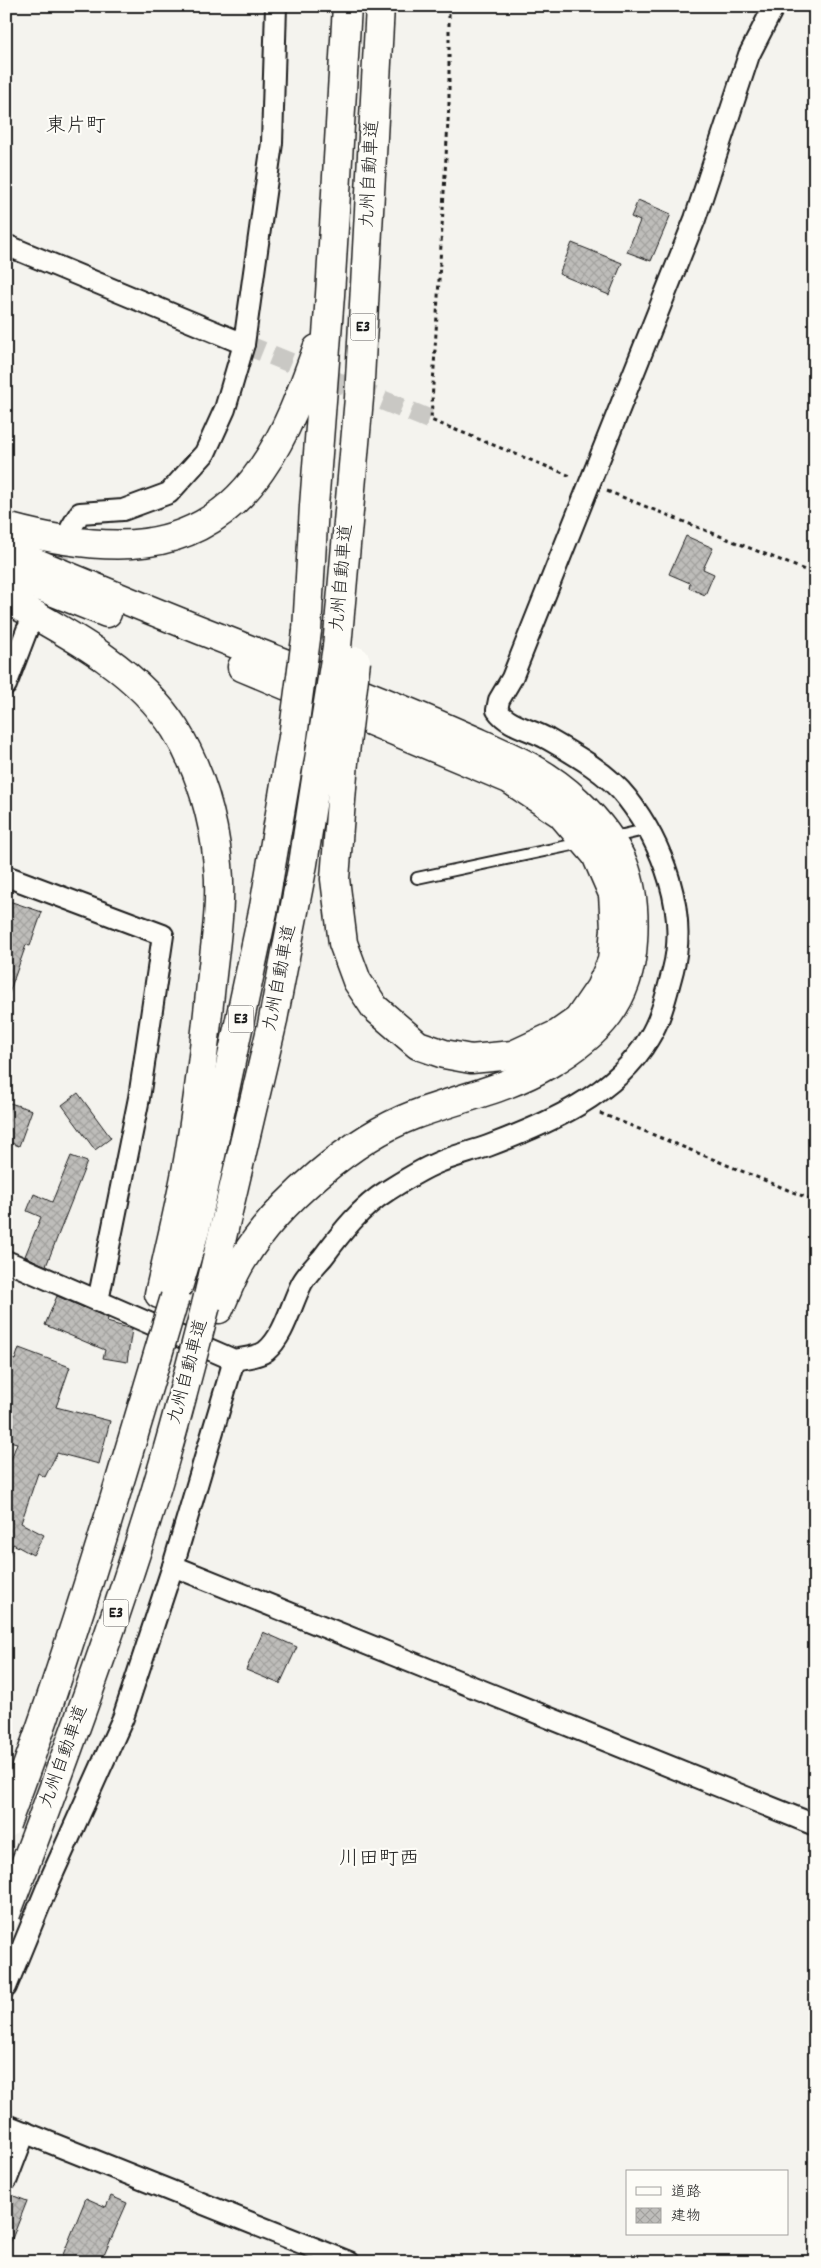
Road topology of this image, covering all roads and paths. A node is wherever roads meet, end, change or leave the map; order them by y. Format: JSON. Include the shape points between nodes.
{"nodes":[{"id":1,"x":276,"y":6,"type":"edge"},
{"id":2,"x":347,"y":6,"type":"edge"},
{"id":3,"x":380,"y":6,"type":"edge"},
{"id":4,"x":449,"y":6,"type":"edge"},
{"id":5,"x":774,"y":6,"type":"edge"},
{"id":6,"x":6,"y":244,"type":"edge"},
{"id":7,"x":330,"y":295,"type":"junction"},
{"id":8,"x":244,"y":344,"type":"junction"},
{"id":9,"x":590,"y":484,"type":"junction"},
{"id":10,"x":6,"y":527,"type":"edge"},
{"id":11,"x":71,"y":528,"type":"tunnel mouth"},
{"id":12,"x":6,"y":550,"type":"edge"},
{"id":13,"x":6,"y":573,"type":"edge"},
{"id":14,"x":815,"y":574,"type":"edge"},
{"id":15,"x":6,"y":599,"type":"edge"},
{"id":16,"x":27,"y":630,"type":"tunnel mouth"},
{"id":17,"x":6,"y":685,"type":"edge"},
{"id":18,"x":332,"y":757,"type":"junction"},
{"id":19,"x":649,"y":830,"type":"junction"},
{"id":20,"x":623,"y":835,"type":"dead end"},
{"id":21,"x":572,"y":845,"type":"dead end"},
{"id":22,"x":6,"y":876,"type":"edge"},
{"id":23,"x":417,"y":878,"type":"dead end"},
{"id":24,"x":582,"y":1102,"type":"junction"},
{"id":25,"x":815,"y":1201,"type":"edge"},
{"id":26,"x":6,"y":1261,"type":"edge"},
{"id":27,"x":167,"y":1295,"type":"junction"},
{"id":28,"x":98,"y":1301,"type":"junction"},
{"id":29,"x":213,"y":1307,"type":"junction"},
{"id":30,"x":234,"y":1360,"type":"junction"},
{"id":31,"x":174,"y":1566,"type":"junction"},
{"id":32,"x":6,"y":1824,"type":"edge"},
{"id":33,"x":815,"y":1825,"type":"edge"},
{"id":34,"x":6,"y":1914,"type":"edge"},
{"id":35,"x":6,"y":1986,"type":"edge"},
{"id":36,"x":6,"y":2125,"type":"edge"},
{"id":37,"x":25,"y":2132,"type":"junction"},
{"id":38,"x":7,"y":2179,"type":"edge"},
{"id":39,"x":349,"y":2262,"type":"edge"}],
"edges":[{"from":1,"to":8,"type":"street","via":[[272,143]]},
{"from":2,"to":7,"type":"highway","name":"九州自動車道","number":"E3"},
{"from":3,"to":18,"type":"highway","name":"九州自動車道","number":"E3","bridge":true,"via":[[346,654]]},
{"from":4,"to":9,"type":"path","via":[[449,104],[432,420]]},
{"from":5,"to":9,"type":"street","via":[[749,55],[695,219]]},
{"from":6,"to":8,"type":"street"},
{"from":7,"to":10,"type":"highway","via":[[318,347],[286,429],[261,470],[240,495],[210,520],[177,536],[116,546],[44,537]]},
{"from":7,"to":27,"type":"highway","name":"九州自動車道","number":"E3","bridge":true,"via":[[307,631],[293,737],[264,907],[220,1115],[194,1230]]},
{"from":8,"to":11,"type":"street","via":[[225,409],[205,453],[169,494],[123,510],[80,513]]},
{"from":9,"to":14,"type":"path"},
{"from":9,"to":19,"type":"street","via":[[497,710],[502,718],[545,737],[598,770],[626,796]]},
{"from":12,"to":29,"type":"highway","via":[[145,609],[407,711],[535,768],[574,798],[595,820],[619,850],[628,877],[635,910],[632,952],[624,991],[596,1031],[578,1047],[515,1083],[409,1117],[354,1146],[280,1213],[242,1259]]},
{"from":13,"to":18,"type":"highway","via":[[510,778],[561,814],[596,855],[613,894],[615,929],[612,961],[600,988],[578,1020],[558,1034],[513,1055],[471,1059],[418,1045],[375,1008],[357,981],[343,943],[335,878]]},
{"from":15,"to":27,"type":"highway","via":[[85,644],[150,698],[175,729],[202,786],[212,826],[218,866],[218,909],[209,1005]]},
{"from":16,"to":17,"type":"street"},
{"from":18,"to":29,"type":"highway","name":"九州自動車道","number":"E3","via":[[303,864]]},
{"from":19,"to":20,"type":"lane"},
{"from":19,"to":24,"type":"street","via":[[662,857],[675,906],[678,931],[676,958],[665,1002],[649,1038],[605,1087]]},
{"from":21,"to":23,"type":"lane"},
{"from":22,"to":28,"type":"street","via":[[163,935],[139,1098]]},
{"from":24,"to":25,"type":"path","via":[[601,1113]]},
{"from":24,"to":30,"type":"street","via":[[533,1128],[437,1163],[384,1193],[351,1222],[303,1282],[273,1344],[264,1353]]},
{"from":26,"to":28,"type":"street"},
{"from":27,"to":32,"type":"highway","name":"九州自動車道","number":"E3","bridge":true,"via":[[99,1550]]},
{"from":28,"to":30,"type":"street"},
{"from":29,"to":34,"type":"highway","name":"九州自動車道","number":"E3","bridge":true,"via":[[128,1577],[61,1770]]},
{"from":30,"to":31,"type":"street"},
{"from":31,"to":33,"type":"street"},
{"from":31,"to":35,"type":"street","via":[[123,1718]]},
{"from":36,"to":37,"type":"street"},
{"from":37,"to":38,"type":"street"},
{"from":37,"to":39,"type":"street"}]}
